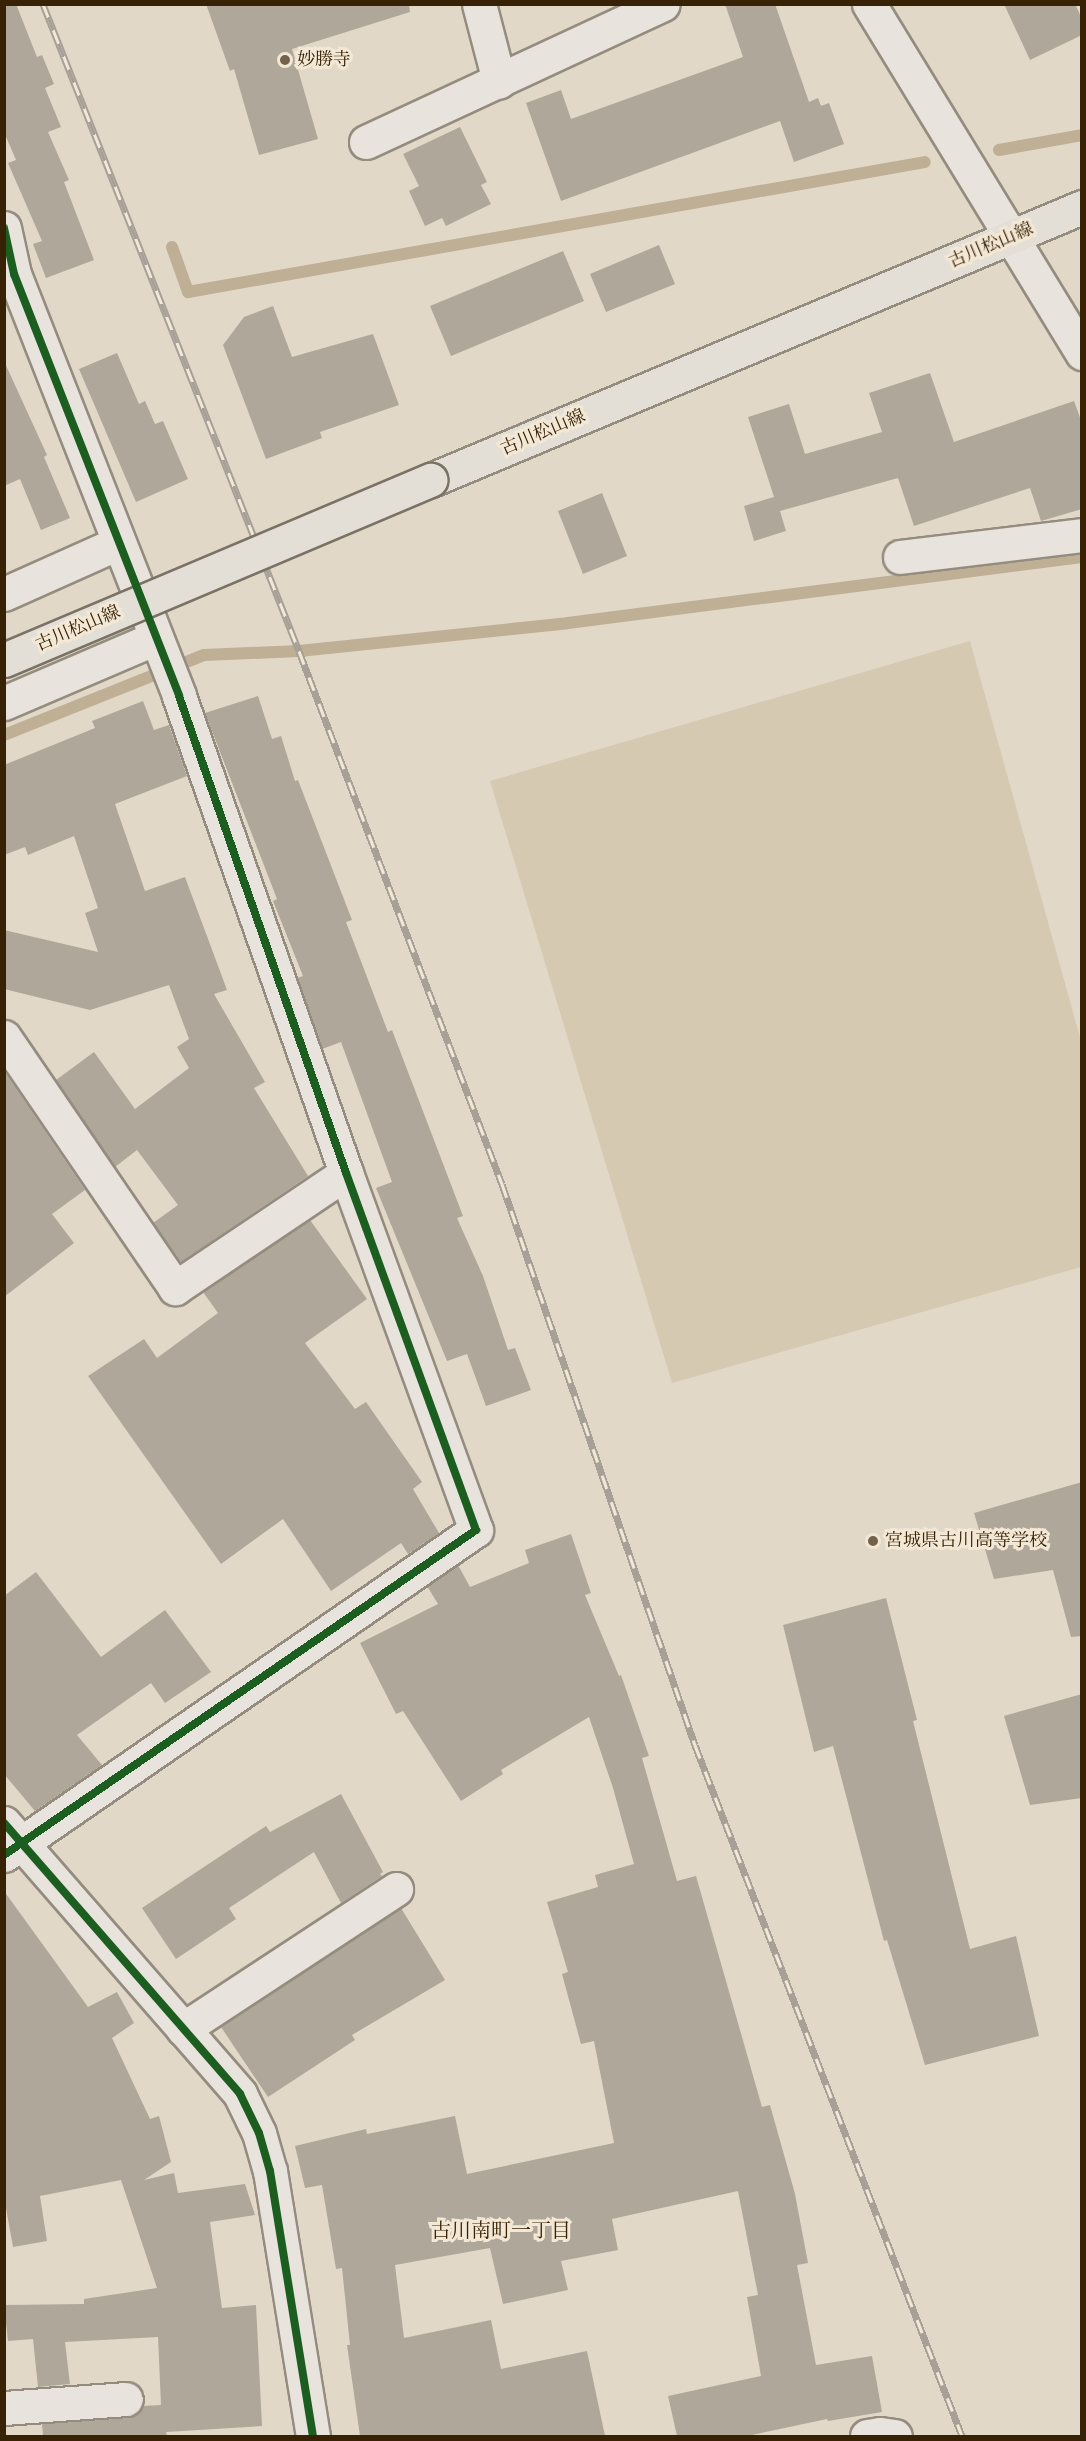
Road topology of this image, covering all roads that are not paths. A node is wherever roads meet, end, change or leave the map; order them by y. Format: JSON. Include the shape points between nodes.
{"nodes":[{"id":1,"x":479,"y":4,"type":"edge"},
{"id":2,"x":663,"y":4,"type":"edge"},
{"id":3,"x":869,"y":4,"type":"edge"},
{"id":4,"x":499,"y":81,"type":"junction"},
{"id":5,"x":366,"y":142,"type":"dead end"},
{"id":6,"x":1082,"y":207,"type":"edge"},
{"id":7,"x":4,"y":228,"type":"edge"},
{"id":8,"x":1011,"y":238,"type":"junction"},
{"id":9,"x":1082,"y":353,"type":"edge"},
{"id":10,"x":1082,"y":535,"type":"edge"},
{"id":11,"x":118,"y":543,"type":"junction"},
{"id":12,"x":900,"y":557,"type":"dead end"},
{"id":13,"x":4,"y":594,"type":"edge"},
{"id":14,"x":157,"y":642,"type":"junction"},
{"id":15,"x":4,"y":660,"type":"edge"},
{"id":16,"x":4,"y":703,"type":"edge"},
{"id":17,"x":4,"y":1037,"type":"edge"},
{"id":18,"x":346,"y":1173,"type":"junction"},
{"id":19,"x":10,"y":1840,"type":"edge"},
{"id":20,"x":396,"y":1889,"type":"dead end"},
{"id":21,"x":183,"y":2029,"type":"junction"},
{"id":22,"x":126,"y":2399,"type":"dead end"},
{"id":23,"x":4,"y":2408,"type":"edge"},
{"id":24,"x":313,"y":2436,"type":"edge"},
{"id":25,"x":867,"y":2436,"type":"edge"},
{"id":26,"x":895,"y":2436,"type":"edge"}],
"edges":[{"from":1,"to":4,"type":"street"},
{"from":2,"to":4,"type":"street"},
{"from":3,"to":8,"type":"street"},
{"from":4,"to":5,"type":"street"},
{"from":6,"to":8,"type":"main road","name":"古川松山線"},
{"from":7,"to":11,"type":"street","via":[[14,274]]},
{"from":8,"to":9,"type":"street"},
{"from":8,"to":15,"type":"main road","name":"古川松山線","bridge":true},
{"from":10,"to":12,"type":"street"},
{"from":11,"to":13,"type":"street"},
{"from":11,"to":14,"type":"street"},
{"from":14,"to":16,"type":"street"},
{"from":14,"to":18,"type":"street"},
{"from":17,"to":18,"type":"street","via":[[176,1288]]},
{"from":18,"to":19,"type":"street","via":[[476,1530]]},
{"from":19,"to":21,"type":"street"},
{"from":20,"to":21,"type":"street"},
{"from":21,"to":24,"type":"street","via":[[240,2094],[259,2133],[270,2171]]},
{"from":22,"to":23,"type":"street"},
{"from":25,"to":26,"type":"street"}]}
